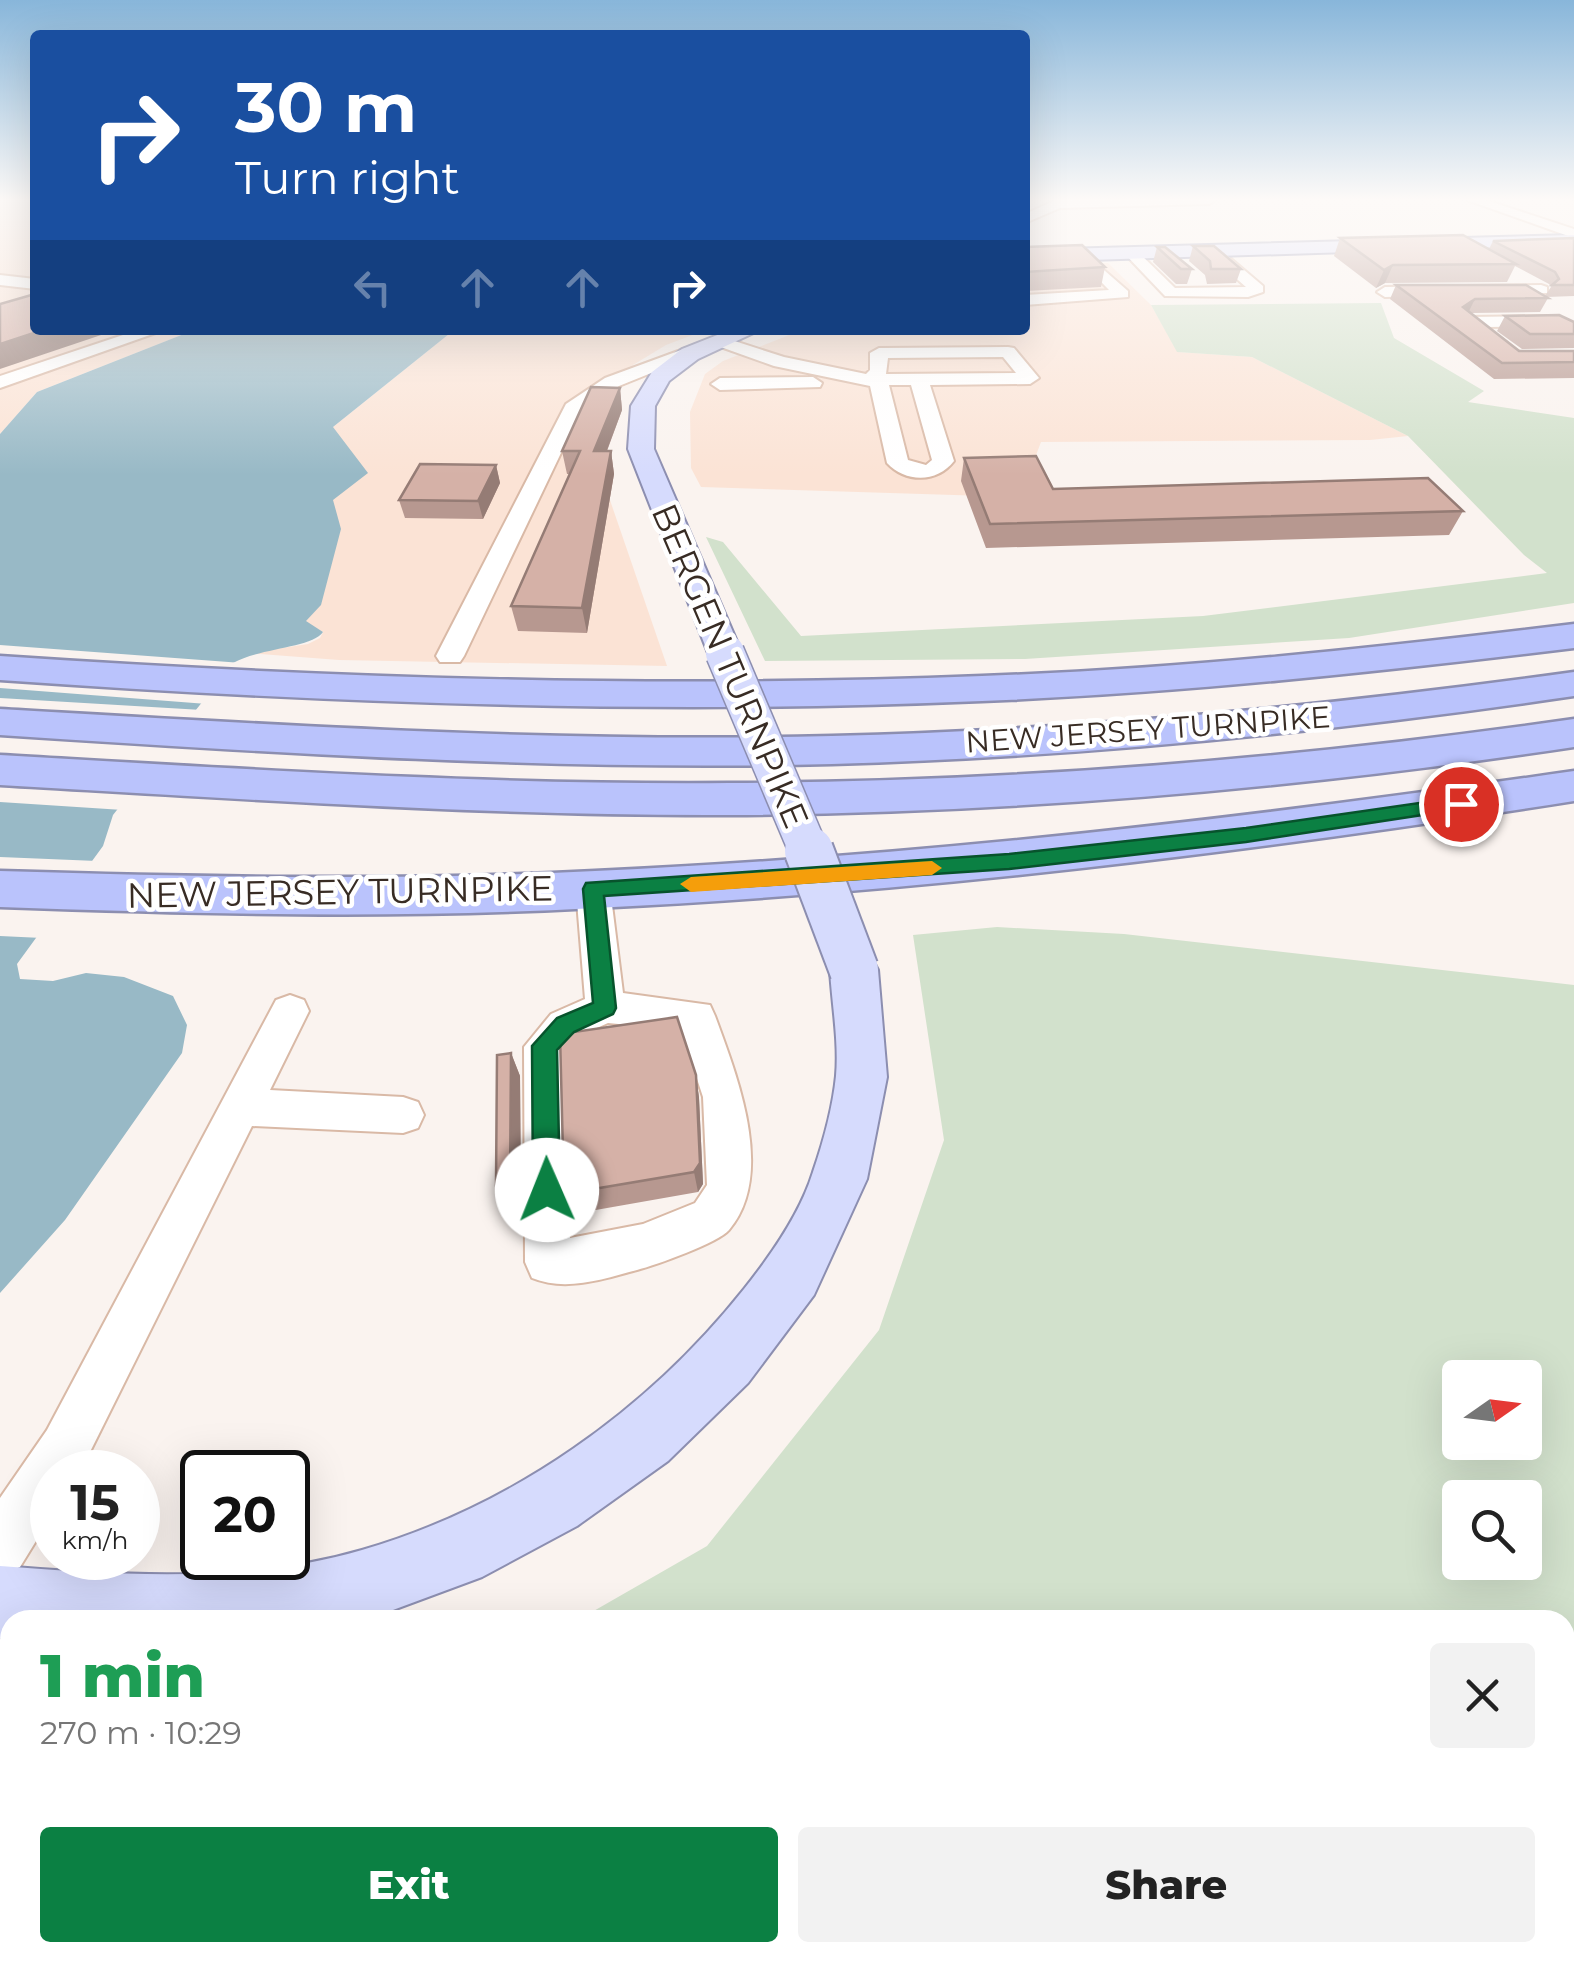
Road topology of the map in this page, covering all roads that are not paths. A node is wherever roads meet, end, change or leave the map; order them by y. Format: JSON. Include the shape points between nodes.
{"nodes":[{"id":1,"x":1119,"y":292,"type":"edge"},
{"id":2,"x":1171,"y":292,"type":"edge"},
{"id":3,"x":1249,"y":292,"type":"edge"},
{"id":4,"x":1385,"y":292,"type":"edge"},
{"id":5,"x":1542,"y":292,"type":"edge"},
{"id":6,"x":1548,"y":295,"type":"junction"},
{"id":7,"x":1030,"y":300,"type":"edge"},
{"id":8,"x":1556,"y":321,"type":"junction"},
{"id":9,"x":1574,"y":334,"type":"edge"},
{"id":10,"x":139,"y":335,"type":"edge"},
{"id":11,"x":736,"y":335,"type":"edge"},
{"id":12,"x":873,"y":335,"type":"edge"},
{"id":13,"x":715,"y":343,"type":"junction"},
{"id":14,"x":879,"y":353,"type":"junction"},
{"id":15,"x":1574,"y":357,"type":"edge"},
{"id":16,"x":838,"y":374,"type":"junction"},
{"id":17,"x":874,"y":380,"type":"junction"},
{"id":18,"x":919,"y":380,"type":"junction"},
{"id":19,"x":0,"y":382,"type":"edge"},
{"id":20,"x":720,"y":384,"type":"dead end"},
{"id":21,"x":1574,"y":636,"type":"edge"},
{"id":22,"x":450,"y":656,"type":"dead end"},
{"id":23,"x":0,"y":668,"type":"edge"},
{"id":24,"x":1574,"y":684,"type":"edge"},
{"id":25,"x":0,"y":722,"type":"edge"},
{"id":26,"x":1574,"y":734,"type":"edge"},
{"id":27,"x":0,"y":770,"type":"edge"},
{"id":28,"x":1574,"y":786,"type":"edge"},
{"id":29,"x":1574,"y":796,"type":"edge"},
{"id":30,"x":1488,"y":800,"type":"junction"},
{"id":31,"x":0,"y":889,"type":"edge"},
{"id":32,"x":593,"y":889,"type":"junction"},
{"id":33,"x":605,"y":1008,"type":"junction"},
{"id":34,"x":290,"y":1011,"type":"dead end"},
{"id":35,"x":243,"y":1107,"type":"junction"},
{"id":36,"x":403,"y":1115,"type":"dead end"},
{"id":37,"x":0,"y":1547,"type":"edge"},
{"id":38,"x":0,"y":1602,"type":"edge"}],
"edges":[{"from":1,"to":7,"type":"street"},
{"from":2,"to":3,"type":"street"},
{"from":4,"to":6,"type":"street"},
{"from":5,"to":6,"type":"street"},
{"from":6,"to":8,"type":"street"},
{"from":8,"to":9,"type":"street"},
{"from":8,"to":15,"type":"street","via":[[1468,322],[1516,358]]},
{"from":10,"to":19,"type":"street"},
{"from":11,"to":13,"type":"main road","name":"BERGEN TURNPIKE"},
{"from":12,"to":14,"type":"street"},
{"from":13,"to":16,"type":"street"},
{"from":13,"to":22,"type":"street","via":[[603,386],[573,408]]},
{"from":13,"to":38,"type":"main road","name":"BERGEN TURNPIKE","bridge":true,"via":[[676,364],[650,389],[641,448],[829,898],[863,1019],[851,1135],[830,1202],[793,1270],[747,1337],[625,1454],[550,1504],[460,1550],[321,1596],[220,1609]]},
{"from":14,"to":17,"type":"street"},
{"from":14,"to":18,"type":"street","via":[[1008,352],[1030,378]]},
{"from":16,"to":17,"type":"street"},
{"from":16,"to":20,"type":"street","via":[[810,384]]},
{"from":17,"to":18,"type":"street"},
{"from":17,"to":18,"type":"street","via":[[898,463],[929,471],[943,462]]},
{"from":21,"to":23,"type":"highway","via":[[1220,676],[906,694],[612,698],[248,687]]},
{"from":24,"to":25,"type":"highway","name":"NEW JERSEY TURNPIKE","via":[[1217,728],[726,751],[522,750]]},
{"from":26,"to":27,"type":"highway","via":[[1272,772],[925,794],[595,797]]},
{"from":28,"to":30,"type":"highway","name":"NEW JERSEY TURNPIKE"},
{"from":29,"to":30,"type":"highway"},
{"from":30,"to":32,"type":"highway","name":"NEW JERSEY TURNPIKE","via":[[1009,861]]},
{"from":31,"to":32,"type":"highway","name":"NEW JERSEY TURNPIKE","via":[[369,896]]},
{"from":32,"to":33,"type":"street"},
{"from":33,"to":33,"type":"street","via":[[566,1025],[544,1046],[548,1262],[644,1246],[710,1218],[729,1190],[724,1097],[696,1016]]},
{"from":34,"to":35,"type":"street"},
{"from":35,"to":36,"type":"street"},
{"from":35,"to":37,"type":"street","via":[[65,1448]]}]}
